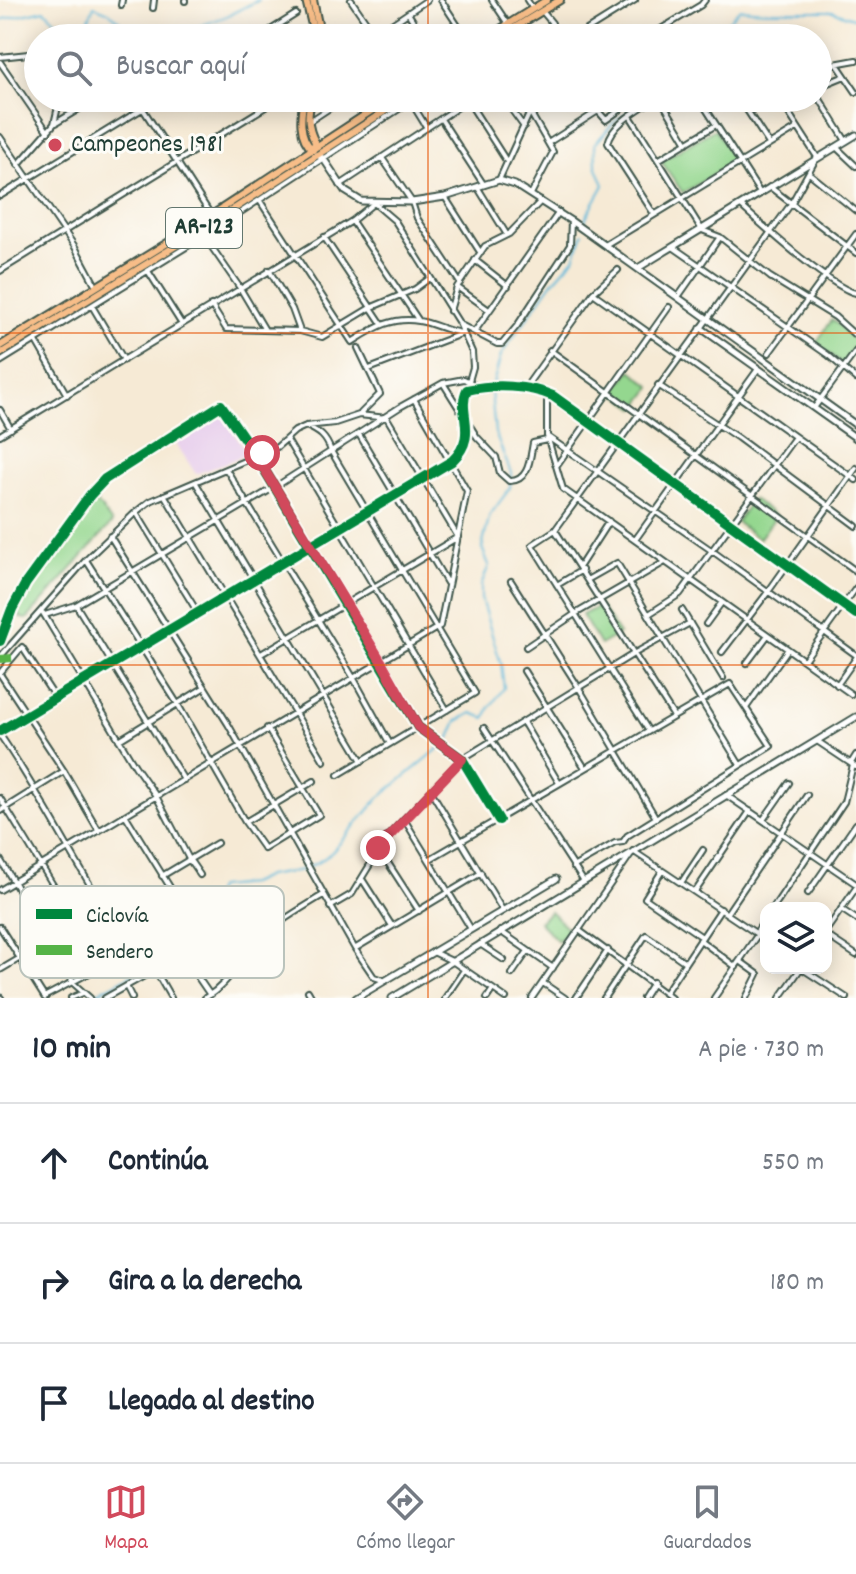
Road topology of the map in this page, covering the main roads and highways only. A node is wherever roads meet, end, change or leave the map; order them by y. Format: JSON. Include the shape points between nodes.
{"nodes":[{"id":1,"x":306,"y":0,"type":"edge"},
{"id":2,"x":313,"y":0,"type":"edge"},
{"id":3,"x":547,"y":0,"type":"edge"},
{"id":4,"x":560,"y":0,"type":"edge"},
{"id":5,"x":316,"y":24,"type":"joint"},
{"id":6,"x":514,"y":24,"type":"edge"},
{"id":7,"x":515,"y":24,"type":"edge"},
{"id":8,"x":302,"y":112,"type":"edge"},
{"id":9,"x":310,"y":112,"type":"edge"},
{"id":10,"x":370,"y":112,"type":"edge"},
{"id":11,"x":389,"y":112,"type":"edge"},
{"id":12,"x":318,"y":156,"type":"junction"},
{"id":13,"x":0,"y":346,"type":"edge"},
{"id":14,"x":0,"y":354,"type":"edge"}],
"edges":[{"from":1,"to":5,"type":"main road"},
{"from":2,"to":5,"type":"main road"},
{"from":3,"to":6,"type":"main road"},
{"from":4,"to":7,"type":"main road"},
{"from":8,"to":12,"type":"main road","via":[[302,130]]},
{"from":9,"to":12,"type":"main road"},
{"from":10,"to":12,"type":"main road","number":"AR-123"},
{"from":11,"to":12,"type":"main road","number":"AR-123"},
{"from":12,"to":13,"type":"main road","number":"AR-123","via":[[211,215]]},
{"from":12,"to":14,"type":"main road","number":"AR-123"}]}
